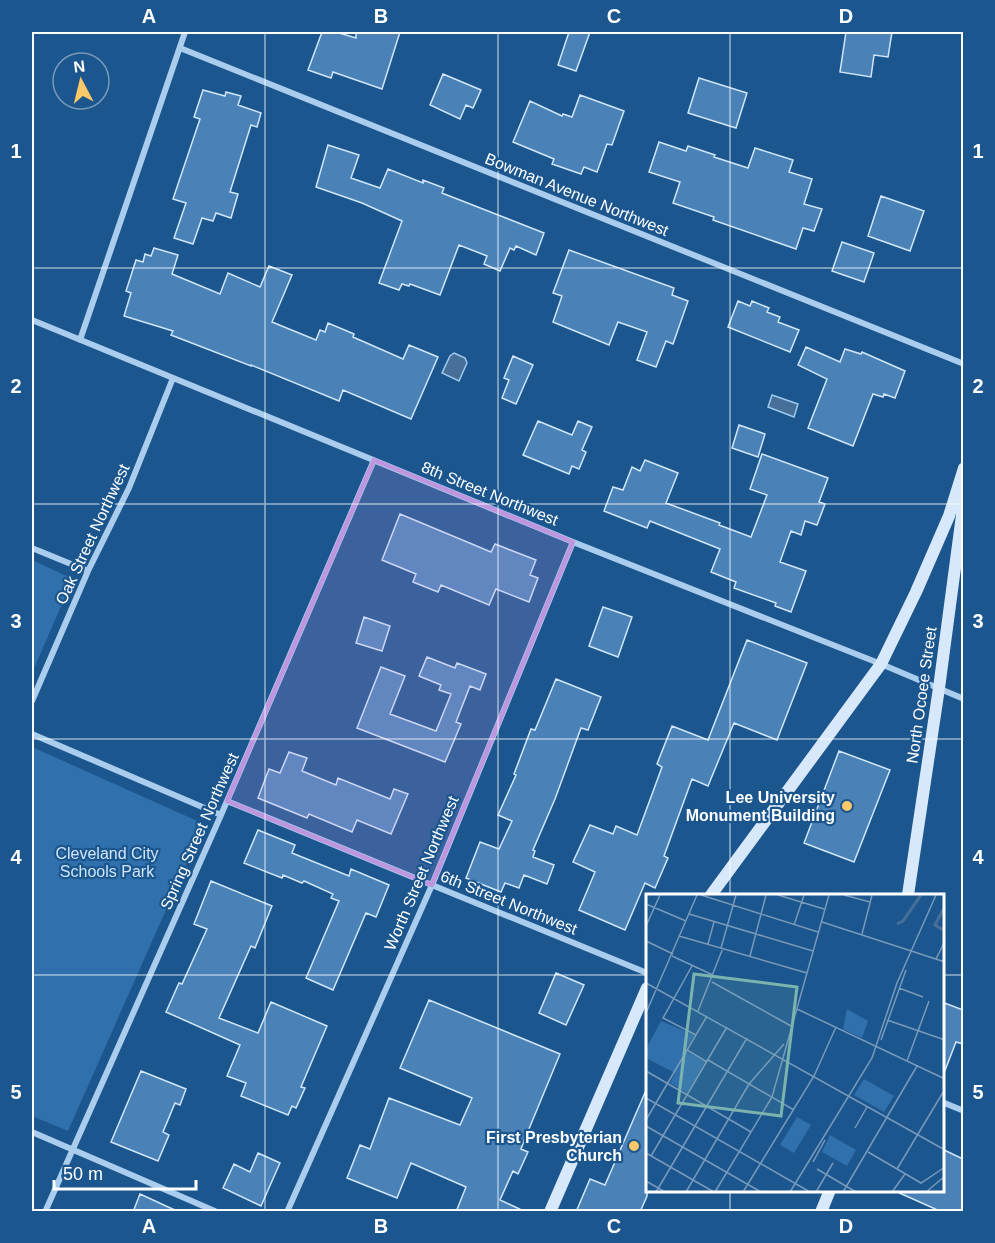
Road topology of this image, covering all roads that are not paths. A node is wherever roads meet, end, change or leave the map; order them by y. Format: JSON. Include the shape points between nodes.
{"nodes":[{"id":1,"x":186,"y":32,"type":"edge"},
{"id":2,"x":180,"y":48,"type":"junction"},
{"id":3,"x":32,"y":320,"type":"edge"},
{"id":4,"x":80,"y":340,"type":"junction"},
{"id":5,"x":963,"y":364,"type":"edge"},
{"id":6,"x":173,"y":378,"type":"junction"},
{"id":7,"x":374,"y":460,"type":"junction"},
{"id":8,"x":963,"y":468,"type":"edge"},
{"id":9,"x":963,"y":500,"type":"edge"},
{"id":10,"x":573,"y":542,"type":"junction"},
{"id":11,"x":32,"y":548,"type":"edge"},
{"id":12,"x":88,"y":572,"type":"junction"},
{"id":13,"x":881,"y":664,"type":"junction"},
{"id":14,"x":939,"y":688,"type":"junction"},
{"id":15,"x":963,"y":699,"type":"edge"},
{"id":16,"x":32,"y":701,"type":"edge"},
{"id":17,"x":32,"y":734,"type":"edge"},
{"id":18,"x":227,"y":801,"type":"junction"},
{"id":19,"x":221,"y":815,"type":"junction"},
{"id":20,"x":432,"y":885,"type":"junction"},
{"id":21,"x":712,"y":894,"type":"edge"},
{"id":22,"x":908,"y":894,"type":"edge"},
{"id":23,"x":646,"y":973,"type":"edge"},
{"id":24,"x":646,"y":989,"type":"edge"},
{"id":25,"x":944,"y":1103,"type":"edge"},
{"id":26,"x":963,"y":1111,"type":"edge"},
{"id":27,"x":32,"y":1132,"type":"edge"},
{"id":28,"x":72,"y":1149,"type":"junction"},
{"id":29,"x":830,"y":1192,"type":"edge"},
{"id":30,"x":45,"y":1212,"type":"edge"},
{"id":31,"x":217,"y":1212,"type":"edge"},
{"id":32,"x":288,"y":1212,"type":"edge"},
{"id":33,"x":550,"y":1212,"type":"edge"},
{"id":34,"x":821,"y":1212,"type":"edge"}],
"edges":[{"from":1,"to":2,"type":"street"},
{"from":2,"to":4,"type":"street"},
{"from":2,"to":5,"type":"street","name":"Bowman Avenue Northwest"},
{"from":3,"to":4,"type":"street","name":"8th Street Northwest"},
{"from":4,"to":6,"type":"street","name":"8th Street Northwest"},
{"from":6,"to":7,"type":"street","name":"8th Street Northwest"},
{"from":6,"to":12,"type":"street","name":"Oak Street Northwest","via":[[129,488]]},
{"from":7,"to":10,"type":"street","name":"8th Street Northwest"},
{"from":7,"to":18,"type":"street","name":"Spring Street Northwest"},
{"from":8,"to":13,"type":"main road","via":[[949,516]]},
{"from":9,"to":14,"type":"main road","name":"North Ocoee Street"},
{"from":10,"to":13,"type":"street","name":"8th Street Northwest"},
{"from":10,"to":20,"type":"street","name":"Worth Street Northwest"},
{"from":11,"to":12,"type":"street"},
{"from":12,"to":16,"type":"street","name":"Oak Street Northwest"},
{"from":13,"to":14,"type":"street","name":"8th Street Northwest"},
{"from":13,"to":21,"type":"main road"},
{"from":14,"to":15,"type":"street","name":"8th Street Northwest"},
{"from":14,"to":22,"type":"main road","name":"North Ocoee Street"},
{"from":17,"to":19,"type":"street"},
{"from":18,"to":19,"type":"street","name":"Spring Street Northwest"},
{"from":18,"to":20,"type":"street","name":"6th Street Northwest"},
{"from":19,"to":28,"type":"street","name":"Spring Street Northwest"},
{"from":20,"to":23,"type":"street","name":"6th Street Northwest"},
{"from":20,"to":32,"type":"street","name":"Worth Street Northwest"},
{"from":24,"to":33,"type":"main road"},
{"from":25,"to":26,"type":"street"},
{"from":27,"to":28,"type":"street"},
{"from":28,"to":30,"type":"street","name":"Spring Street Northwest"},
{"from":28,"to":31,"type":"street"},
{"from":29,"to":34,"type":"main road"}]}
